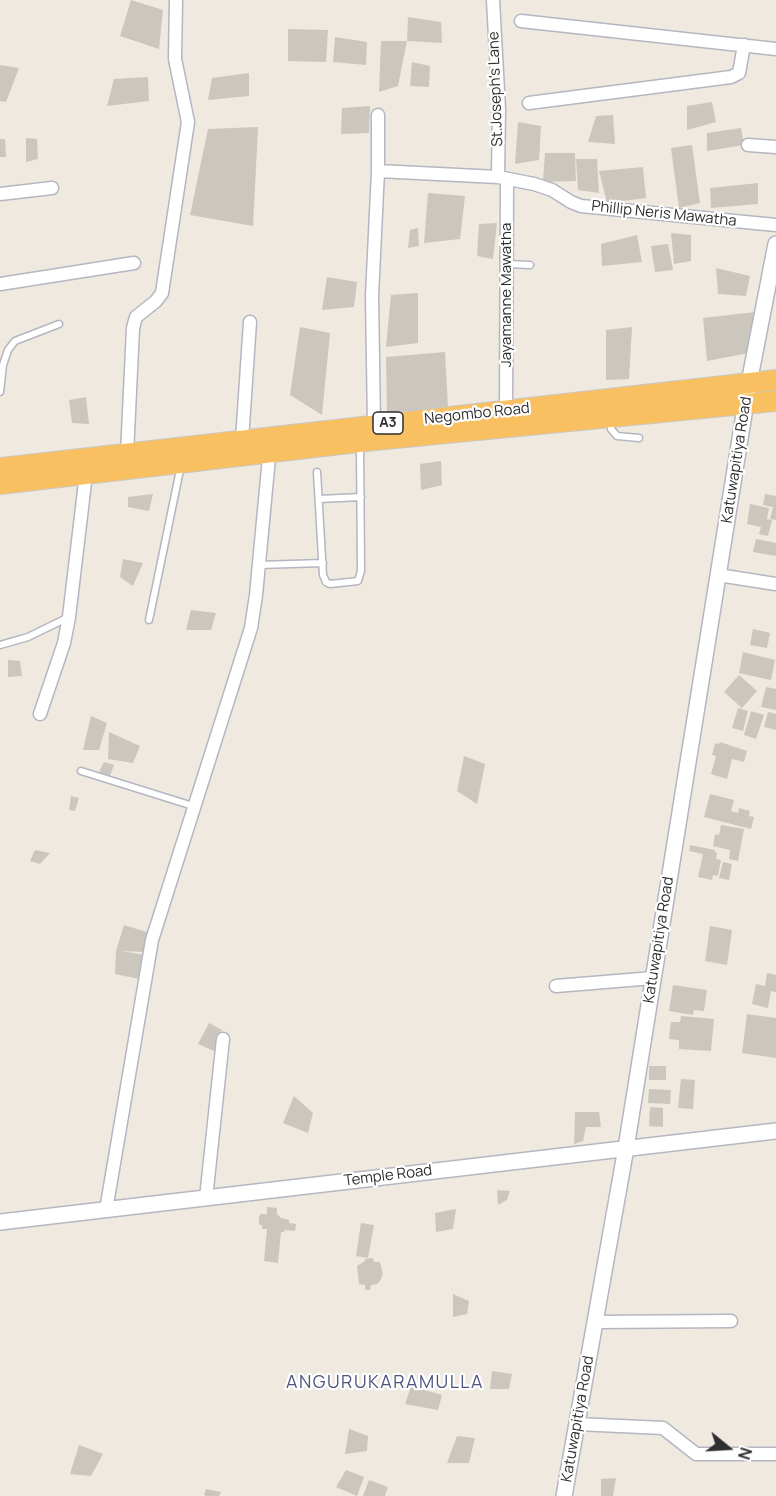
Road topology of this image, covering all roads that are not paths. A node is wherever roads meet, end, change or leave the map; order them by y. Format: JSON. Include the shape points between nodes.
{"nodes":[{"id":1,"x":176,"y":0,"type":"edge"},
{"id":2,"x":493,"y":0,"type":"edge"},
{"id":3,"x":521,"y":21,"type":"dead end"},
{"id":4,"x":744,"y":45,"type":"junction"},
{"id":5,"x":776,"y":49,"type":"edge"},
{"id":6,"x":529,"y":103,"type":"dead end"},
{"id":7,"x":378,"y":115,"type":"dead end"},
{"id":8,"x":748,"y":145,"type":"dead end"},
{"id":9,"x":776,"y":147,"type":"edge"},
{"id":10,"x":378,"y":171,"type":"junction"},
{"id":11,"x":502,"y":178,"type":"junction"},
{"id":12,"x":52,"y":188,"type":"dead end"},
{"id":13,"x":0,"y":194,"type":"edge"},
{"id":14,"x":776,"y":225,"type":"edge"},
{"id":15,"x":776,"y":247,"type":"edge"},
{"id":16,"x":134,"y":263,"type":"dead end"},
{"id":17,"x":507,"y":264,"type":"junction"},
{"id":18,"x":530,"y":265,"type":"dead end"},
{"id":19,"x":0,"y":284,"type":"edge"},
{"id":20,"x":250,"y":322,"type":"dead end"},
{"id":21,"x":59,"y":324,"type":"dead end"},
{"id":22,"x":776,"y":380,"type":"edge"},
{"id":23,"x":749,"y":383,"type":"junction"},
{"id":24,"x":0,"y":392,"type":"edge"},
{"id":25,"x":776,"y":401,"type":"edge"},
{"id":26,"x":746,"y":404,"type":"junction"},
{"id":27,"x":506,"y":411,"type":"junction"},
{"id":28,"x":610,"y":417,"type":"junction"},
{"id":29,"x":374,"y":425,"type":"junction"},
{"id":30,"x":639,"y":438,"type":"dead end"},
{"id":31,"x":242,"y":440,"type":"junction"},
{"id":32,"x":360,"y":442,"type":"junction"},
{"id":33,"x":270,"y":445,"type":"junction"},
{"id":34,"x":127,"y":454,"type":"junction"},
{"id":35,"x":181,"y":463,"type":"junction"},
{"id":36,"x":0,"y":468,"type":"edge"},
{"id":37,"x":317,"y":472,"type":"dead end"},
{"id":38,"x":86,"y":474,"type":"junction"},
{"id":39,"x":0,"y":484,"type":"edge"},
{"id":40,"x":361,"y":497,"type":"junction"},
{"id":41,"x":319,"y":499,"type":"junction"},
{"id":42,"x":322,"y":563,"type":"junction"},
{"id":43,"x":259,"y":565,"type":"junction"},
{"id":44,"x":718,"y":575,"type":"junction"},
{"id":45,"x":776,"y":584,"type":"edge"},
{"id":46,"x":69,"y":617,"type":"junction"},
{"id":47,"x":148,"y":620,"type":"dead end"},
{"id":48,"x":0,"y":645,"type":"edge"},
{"id":49,"x":40,"y":714,"type":"dead end"},
{"id":50,"x":81,"y":771,"type":"dead end"},
{"id":51,"x":193,"y":806,"type":"junction"},
{"id":52,"x":653,"y":978,"type":"junction"},
{"id":53,"x":556,"y":986,"type":"dead end"},
{"id":54,"x":223,"y":1039,"type":"dead end"},
{"id":55,"x":776,"y":1131,"type":"edge"},
{"id":56,"x":626,"y":1148,"type":"junction"},
{"id":57,"x":206,"y":1198,"type":"junction"},
{"id":58,"x":106,"y":1210,"type":"junction"},
{"id":59,"x":0,"y":1222,"type":"edge"},
{"id":60,"x":731,"y":1321,"type":"dead end"},
{"id":61,"x":595,"y":1322,"type":"junction"},
{"id":62,"x":577,"y":1424,"type":"junction"},
{"id":63,"x":776,"y":1454,"type":"edge"},
{"id":64,"x":564,"y":1496,"type":"edge"}],
"edges":[{"from":1,"to":34,"type":"street","via":[[175,59],[188,122],[162,293],[136,317],[133,328]]},
{"from":2,"to":11,"type":"street","name":"St.Joseph's Lane"},
{"from":3,"to":4,"type":"street"},
{"from":4,"to":5,"type":"street"},
{"from":4,"to":6,"type":"street","via":[[739,73],[730,77]]},
{"from":7,"to":10,"type":"street"},
{"from":8,"to":9,"type":"street"},
{"from":10,"to":11,"type":"street","name":"Phillip Neris Mawatha"},
{"from":10,"to":29,"type":"street","via":[[372,296]]},
{"from":11,"to":14,"type":"street","name":"Phillip Neris Mawatha","via":[[552,190],[581,206]]},
{"from":11,"to":17,"type":"street","name":"Jayamanne Mawatha"},
{"from":12,"to":13,"type":"street"},
{"from":15,"to":23,"type":"street","name":"Katuwapitiya Road"},
{"from":16,"to":19,"type":"street"},
{"from":17,"to":18,"type":"lane"},
{"from":17,"to":27,"type":"street","name":"Jayamanne Mawatha"},
{"from":20,"to":31,"type":"street"},
{"from":21,"to":24,"type":"lane","via":[[15,341],[3,364]]},
{"from":22,"to":23,"type":"highway","name":"Negombo Road","number":"A3"},
{"from":23,"to":26,"type":"street","name":"Katuwapitiya Road"},
{"from":23,"to":27,"type":"highway","name":"Negombo Road","number":"A3"},
{"from":25,"to":26,"type":"highway","name":"Negombo Road","number":"A3"},
{"from":26,"to":28,"type":"highway","name":"Negombo Road","number":"A3"},
{"from":26,"to":44,"type":"street","name":"Katuwapitiya Road"},
{"from":27,"to":29,"type":"highway","name":"Negombo Road","number":"A3"},
{"from":28,"to":30,"type":"lane","via":[[614,434]]},
{"from":28,"to":32,"type":"highway","name":"Negombo Road","number":"A3"},
{"from":29,"to":33,"type":"highway","name":"Negombo Road","number":"A3"},
{"from":31,"to":33,"type":"highway","name":"Negombo Road","number":"A3"},
{"from":31,"to":34,"type":"highway","name":"Negombo Road","number":"A3"},
{"from":32,"to":33,"type":"highway","name":"Negombo Road","number":"A3"},
{"from":32,"to":40,"type":"lane"},
{"from":33,"to":35,"type":"highway","name":"Negombo Road","number":"A3"},
{"from":33,"to":43,"type":"street"},
{"from":34,"to":36,"type":"highway","name":"Negombo Road","number":"A3"},
{"from":35,"to":38,"type":"highway","name":"Negombo Road","number":"A3"},
{"from":35,"to":47,"type":"lane"},
{"from":37,"to":41,"type":"lane"},
{"from":38,"to":39,"type":"highway","name":"Negombo Road","number":"A3"},
{"from":38,"to":46,"type":"street"},
{"from":40,"to":41,"type":"lane"},
{"from":40,"to":42,"type":"lane","via":[[360,578],[330,584],[323,575]]},
{"from":41,"to":42,"type":"lane"},
{"from":42,"to":43,"type":"lane"},
{"from":43,"to":51,"type":"street","via":[[251,628]]},
{"from":44,"to":45,"type":"street"},
{"from":44,"to":52,"type":"street","name":"Katuwapitiya Road"},
{"from":46,"to":48,"type":"lane","via":[[28,637]]},
{"from":46,"to":49,"type":"street"},
{"from":50,"to":51,"type":"lane"},
{"from":51,"to":58,"type":"street","via":[[152,940]]},
{"from":52,"to":53,"type":"street"},
{"from":52,"to":56,"type":"street","name":"Katuwapitiya Road"},
{"from":54,"to":57,"type":"street"},
{"from":55,"to":56,"type":"street","name":"Temple Road"},
{"from":56,"to":57,"type":"street","name":"Temple Road"},
{"from":56,"to":61,"type":"street","name":"Katuwapitiya Road"},
{"from":57,"to":58,"type":"street","name":"Temple Road"},
{"from":58,"to":59,"type":"street","name":"Temple Road"},
{"from":60,"to":61,"type":"street"},
{"from":61,"to":62,"type":"street","name":"Katuwapitiya Road"},
{"from":62,"to":63,"type":"street","via":[[663,1428],[696,1454]]},
{"from":62,"to":64,"type":"street","name":"Katuwapitiya Road"}]}
